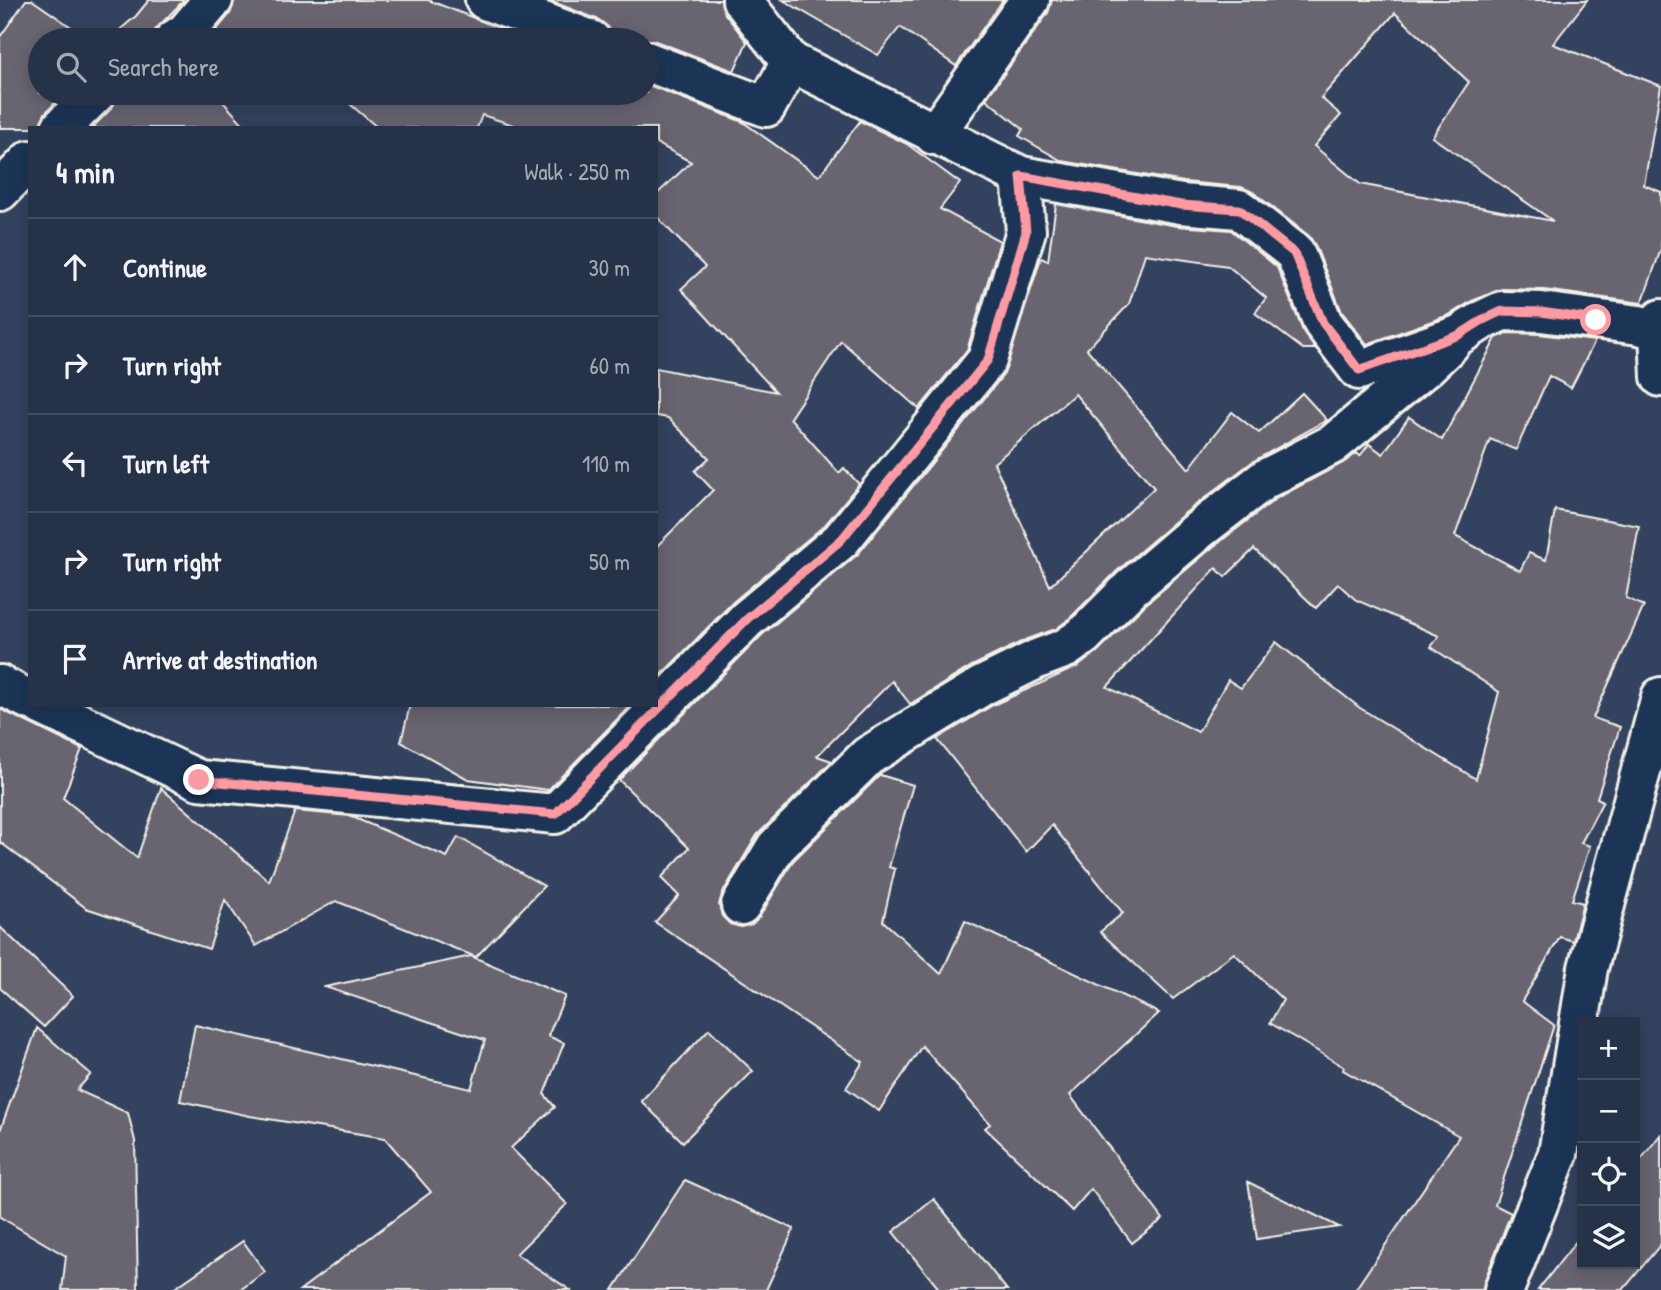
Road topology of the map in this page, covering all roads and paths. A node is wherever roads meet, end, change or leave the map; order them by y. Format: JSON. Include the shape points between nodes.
{"nodes":[{"id":1,"x":213,"y":0,"type":"edge"},
{"id":2,"x":485,"y":0,"type":"edge"},
{"id":3,"x":742,"y":0,"type":"edge"},
{"id":4,"x":1030,"y":0,"type":"edge"},
{"id":5,"x":190,"y":28,"type":"edge"},
{"id":6,"x":559,"y":28,"type":"edge"},
{"id":7,"x":791,"y":62,"type":"junction"},
{"id":8,"x":658,"y":66,"type":"edge"},
{"id":9,"x":84,"y":105,"type":"edge"},
{"id":10,"x":63,"y":126,"type":"edge"},
{"id":11,"x":934,"y":135,"type":"junction"},
{"id":12,"x":28,"y":162,"type":"edge"},
{"id":13,"x":1021,"y":176,"type":"junction"},
{"id":14,"x":0,"y":191,"type":"edge"},
{"id":15,"x":1660,"y":327,"type":"edge"},
{"id":16,"x":1459,"y":335,"type":"junction"},
{"id":17,"x":1661,"y":377,"type":"edge"},
{"id":18,"x":0,"y":685,"type":"edge"},
{"id":19,"x":1661,"y":697,"type":"edge"},
{"id":20,"x":28,"y":699,"type":"edge"},
{"id":21,"x":45,"y":707,"type":"edge"},
{"id":22,"x":741,"y":905,"type":"dead end"},
{"id":23,"x":1504,"y":1290,"type":"edge"}],
"edges":[{"from":1,"to":5,"type":"street"},
{"from":2,"to":6,"type":"street"},
{"from":3,"to":7,"type":"street"},
{"from":4,"to":11,"type":"street"},
{"from":7,"to":8,"type":"street","via":[[766,107]]},
{"from":7,"to":11,"type":"street"},
{"from":9,"to":10,"type":"street"},
{"from":11,"to":13,"type":"street"},
{"from":12,"to":14,"type":"street"},
{"from":13,"to":16,"type":"street","via":[[1181,205],[1239,209],[1294,253],[1323,323],[1359,370]]},
{"from":13,"to":21,"type":"street","via":[[1026,232],[988,360],[841,540],[747,619],[555,814],[199,780]]},
{"from":15,"to":16,"type":"street","via":[[1502,311]]},
{"from":15,"to":17,"type":"street"},
{"from":16,"to":22,"type":"street","via":[[1333,444],[1265,479],[1199,530],[1083,636],[982,686],[868,756],[776,847]]},
{"from":18,"to":20,"type":"street"},
{"from":19,"to":23,"type":"street","via":[[1588,968],[1558,1154]]}]}
